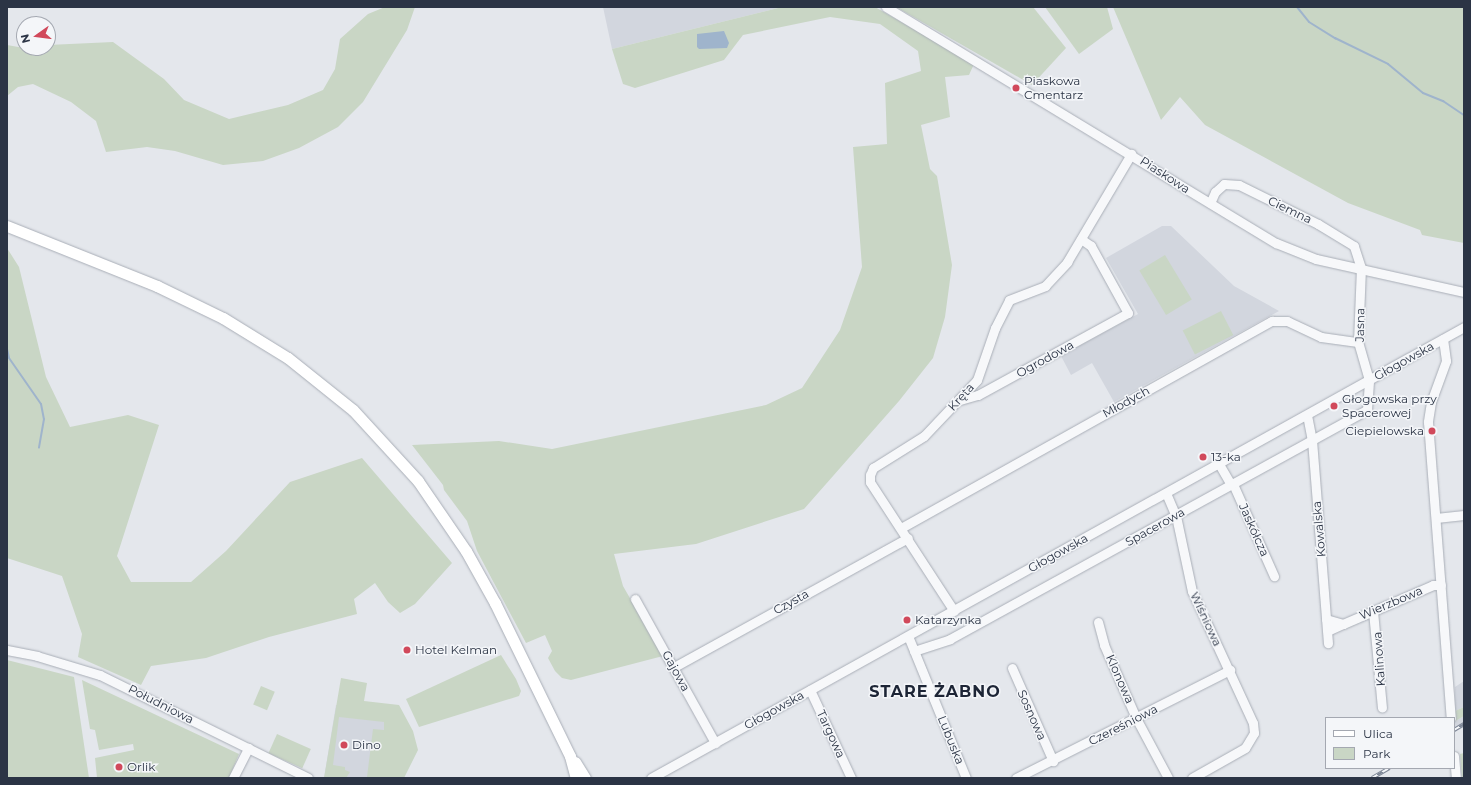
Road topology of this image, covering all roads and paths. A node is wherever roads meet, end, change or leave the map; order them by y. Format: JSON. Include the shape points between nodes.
{"nodes":[{"id":1,"x":886,"y":7,"type":"edge"},
{"id":2,"x":1131,"y":154,"type":"junction"},
{"id":3,"x":1210,"y":203,"type":"junction"},
{"id":4,"x":7,"y":226,"type":"edge"},
{"id":5,"x":1081,"y":239,"type":"junction"},
{"id":6,"x":1361,"y":268,"type":"junction"},
{"id":7,"x":1464,"y":292,"type":"edge"},
{"id":8,"x":1464,"y":327,"type":"edge"},
{"id":9,"x":1443,"y":339,"type":"junction"},
{"id":10,"x":1358,"y":342,"type":"junction"},
{"id":11,"x":1368,"y":380,"type":"junction"},
{"id":12,"x":960,"y":400,"type":"junction"},
{"id":13,"x":1307,"y":415,"type":"junction"},
{"id":14,"x":1312,"y":440,"type":"junction"},
{"id":15,"x":1219,"y":464,"type":"junction"},
{"id":16,"x":1232,"y":485,"type":"junction"},
{"id":17,"x":1166,"y":493,"type":"junction"},
{"id":18,"x":1464,"y":515,"type":"edge"},
{"id":19,"x":1176,"y":516,"type":"junction"},
{"id":20,"x":1436,"y":518,"type":"junction"},
{"id":21,"x":901,"y":528,"type":"junction"},
{"id":22,"x":908,"y":538,"type":"junction"},
{"id":23,"x":1274,"y":576,"type":"dead end"},
{"id":24,"x":1441,"y":585,"type":"junction"},
{"id":25,"x":635,"y":599,"type":"dead end"},
{"id":26,"x":954,"y":611,"type":"junction"},
{"id":27,"x":1373,"y":611,"type":"junction"},
{"id":28,"x":1326,"y":619,"type":"junction"},
{"id":29,"x":1098,"y":622,"type":"dead end"},
{"id":30,"x":1343,"y":624,"type":"junction"},
{"id":31,"x":1327,"y":631,"type":"junction"},
{"id":32,"x":908,"y":636,"type":"junction"},
{"id":33,"x":1328,"y":643,"type":"dead end"},
{"id":34,"x":7,"y":650,"type":"edge"},
{"id":35,"x":914,"y":652,"type":"junction"},
{"id":36,"x":674,"y":667,"type":"junction"},
{"id":37,"x":1012,"y":668,"type":"dead end"},
{"id":38,"x":1230,"y":670,"type":"junction"},
{"id":39,"x":810,"y":690,"type":"junction"},
{"id":40,"x":1382,"y":708,"type":"dead end"},
{"id":41,"x":1451,"y":717,"type":"edge"},
{"id":42,"x":1136,"y":718,"type":"junction"},
{"id":43,"x":715,"y":743,"type":"junction"},
{"id":44,"x":248,"y":748,"type":"junction"},
{"id":45,"x":570,"y":756,"type":"junction"},
{"id":46,"x":1053,"y":761,"type":"junction"},
{"id":47,"x":1455,"y":767,"type":"edge"},
{"id":48,"x":233,"y":778,"type":"edge"},
{"id":49,"x":308,"y":778,"type":"edge"},
{"id":50,"x":576,"y":778,"type":"edge"},
{"id":51,"x":585,"y":778,"type":"edge"},
{"id":52,"x":651,"y":778,"type":"edge"},
{"id":53,"x":851,"y":778,"type":"edge"},
{"id":54,"x":966,"y":778,"type":"edge"},
{"id":55,"x":1016,"y":778,"type":"edge"},
{"id":56,"x":1168,"y":778,"type":"edge"},
{"id":57,"x":1192,"y":778,"type":"edge"},
{"id":58,"x":1456,"y":778,"type":"edge"}],
"edges":[{"from":1,"to":2,"type":"street","name":"Piaskowa"},
{"from":2,"to":3,"type":"street","name":"Piaskowa"},
{"from":2,"to":5,"type":"street","name":"Kręta"},
{"from":3,"to":6,"type":"street","name":"Piaskowa","via":[[1294,251]]},
{"from":3,"to":6,"type":"street","name":"Ciemna","via":[[1215,192],[1224,184],[1239,184],[1354,246]]},
{"from":4,"to":45,"type":"main road","via":[[157,286],[224,318],[288,358],[353,410],[418,481],[454,531],[495,603]]},
{"from":5,"to":12,"type":"street","name":"Kręta","via":[[1067,262],[1045,286],[1009,300],[995,328],[977,380]]},
{"from":5,"to":12,"type":"street","name":"Ogrodowa","via":[[1091,246],[1128,313],[978,395]]},
{"from":6,"to":7,"type":"street","name":"Piaskowa"},
{"from":6,"to":10,"type":"street","name":"Jasna"},
{"from":8,"to":9,"type":"street","name":"Głogowska"},
{"from":9,"to":11,"type":"street","name":"Głogowska"},
{"from":9,"to":20,"type":"street","via":[[1446,360],[1428,414]]},
{"from":10,"to":11,"type":"street","name":"Jasna"},
{"from":10,"to":21,"type":"street","name":"Młodych","via":[[1321,337],[1287,321],[1272,320]]},
{"from":11,"to":13,"type":"street","name":"Głogowska"},
{"from":11,"to":14,"type":"street","name":"Spacerowa","via":[[1366,410]]},
{"from":12,"to":21,"type":"street","name":"Kręta","via":[[924,436],[873,468],[870,482]]},
{"from":13,"to":14,"type":"street","name":"Kowalska"},
{"from":13,"to":15,"type":"street","name":"Głogowska"},
{"from":14,"to":16,"type":"street","name":"Spacerowa"},
{"from":14,"to":28,"type":"street","name":"Kowalska"},
{"from":15,"to":16,"type":"street","name":"Jaskółcza"},
{"from":15,"to":17,"type":"street","name":"Głogowska"},
{"from":16,"to":19,"type":"street","name":"Spacerowa"},
{"from":16,"to":23,"type":"street","name":"Jaskółcza"},
{"from":17,"to":19,"type":"street","name":"Wiśniowa"},
{"from":17,"to":26,"type":"street","name":"Głogowska"},
{"from":18,"to":20,"type":"street"},
{"from":19,"to":35,"type":"street","name":"Spacerowa","via":[[950,639]]},
{"from":19,"to":38,"type":"street","name":"Wiśniowa","via":[[1192,591]]},
{"from":20,"to":24,"type":"street"},
{"from":21,"to":22,"type":"street","name":"Kręta"},
{"from":22,"to":26,"type":"street","name":"Kręta"},
{"from":22,"to":36,"type":"street","name":"Czysta"},
{"from":24,"to":27,"type":"street","name":"Wierzbowa"},
{"from":24,"to":41,"type":"street"},
{"from":25,"to":36,"type":"street","name":"Gajowa"},
{"from":26,"to":32,"type":"street","name":"Głogowska"},
{"from":27,"to":30,"type":"street","name":"Wierzbowa"},
{"from":27,"to":40,"type":"street","name":"Kalinowa"},
{"from":28,"to":30,"type":"street"},
{"from":28,"to":31,"type":"street","name":"Kowalska"},
{"from":29,"to":42,"type":"street","name":"Klonowa","via":[[1104,645]]},
{"from":30,"to":31,"type":"street","name":"Wierzbowa"},
{"from":31,"to":33,"type":"street","name":"Kowalska"},
{"from":32,"to":35,"type":"street","name":"Lubuska"},
{"from":32,"to":39,"type":"street","name":"Głogowska"},
{"from":34,"to":44,"type":"street","name":"Południowa","via":[[100,675]]},
{"from":35,"to":54,"type":"street","name":"Lubuska"},
{"from":36,"to":43,"type":"street","name":"Gajowa"},
{"from":37,"to":46,"type":"street","name":"Sosnowa"},
{"from":38,"to":42,"type":"street","name":"Czereśniowa"},
{"from":38,"to":57,"type":"street","name":"Wiśniowa","via":[[1253,723],[1254,733],[1251,741],[1235,755]]},
{"from":39,"to":43,"type":"street","name":"Głogowska"},
{"from":39,"to":53,"type":"street","name":"Targowa"},
{"from":42,"to":46,"type":"street","name":"Czereśniowa"},
{"from":42,"to":56,"type":"street","name":"Klonowa"},
{"from":43,"to":52,"type":"street","name":"Głogowska"},
{"from":44,"to":48,"type":"street"},
{"from":44,"to":49,"type":"street","name":"Południowa"},
{"from":45,"to":50,"type":"main road"},
{"from":45,"to":51,"type":"main road"},
{"from":46,"to":55,"type":"street","name":"Czereśniowa"},
{"from":47,"to":58,"type":"street"}]}
